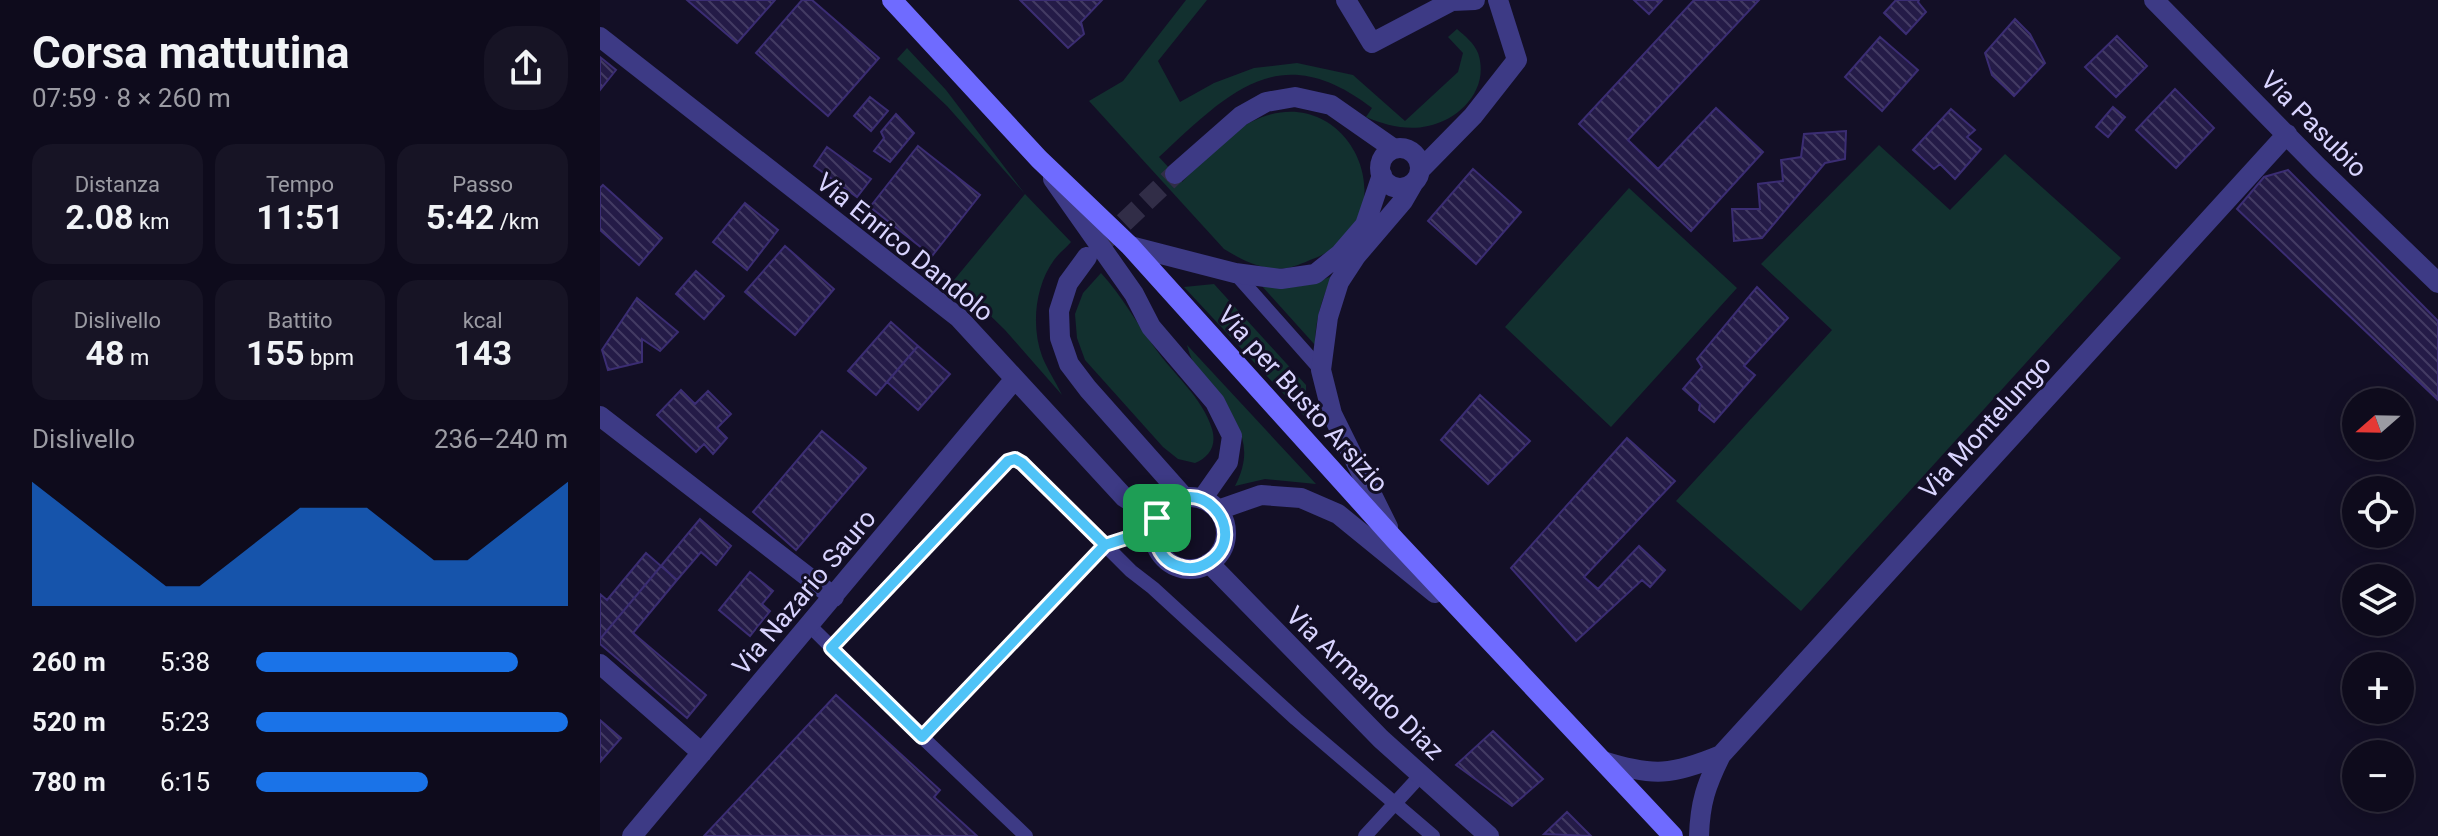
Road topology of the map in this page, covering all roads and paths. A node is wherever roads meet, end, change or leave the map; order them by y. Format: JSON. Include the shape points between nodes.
{"nodes":[{"id":1,"x":892,"y":0,"type":"edge"},
{"id":2,"x":1346,"y":0,"type":"edge"},
{"id":3,"x":1475,"y":0,"type":"edge"},
{"id":4,"x":1498,"y":0,"type":"edge"},
{"id":5,"x":2154,"y":0,"type":"edge"},
{"id":6,"x":600,"y":37,"type":"edge"},
{"id":7,"x":1473,"y":116,"type":"junction"},
{"id":8,"x":2287,"y":134,"type":"junction"},
{"id":9,"x":1039,"y":159,"type":"junction"},
{"id":10,"x":1391,"y":159,"type":"junction"},
{"id":11,"x":1175,"y":174,"type":"tunnel mouth"},
{"id":12,"x":1417,"y":176,"type":"junction"},
{"id":13,"x":1130,"y":246,"type":"junction"},
{"id":14,"x":1087,"y":257,"type":"tunnel mouth"},
{"id":15,"x":1235,"y":273,"type":"junction"},
{"id":16,"x":2438,"y":283,"type":"edge"},
{"id":17,"x":1321,"y":370,"type":"junction"},
{"id":18,"x":1014,"y":380,"type":"junction"},
{"id":19,"x":600,"y":416,"type":"edge"},
{"id":20,"x":1201,"y":502,"type":"junction"},
{"id":21,"x":1156,"y":526,"type":"junction"},
{"id":22,"x":1396,"y":541,"type":"junction"},
{"id":23,"x":1105,"y":545,"type":"junction"},
{"id":24,"x":1209,"y":563,"type":"junction"},
{"id":25,"x":834,"y":597,"type":"junction"},
{"id":26,"x":810,"y":626,"type":"junction"},
{"id":27,"x":1481,"y":630,"type":"junction"},
{"id":28,"x":831,"y":648,"type":"junction"},
{"id":29,"x":600,"y":664,"type":"edge"},
{"id":30,"x":922,"y":737,"type":"junction"},
{"id":31,"x":702,"y":753,"type":"junction"},
{"id":32,"x":1721,"y":755,"type":"junction"},
{"id":33,"x":1603,"y":761,"type":"junction"},
{"id":34,"x":1421,"y":775,"type":"junction"},
{"id":35,"x":1395,"y":804,"type":"junction"},
{"id":36,"x":632,"y":836,"type":"edge"},
{"id":37,"x":1026,"y":836,"type":"edge"},
{"id":38,"x":1365,"y":836,"type":"edge"},
{"id":39,"x":1433,"y":836,"type":"edge"},
{"id":40,"x":1489,"y":836,"type":"edge"},
{"id":41,"x":1673,"y":836,"type":"edge"},
{"id":42,"x":1699,"y":836,"type":"edge"}],
"edges":[{"from":1,"to":9,"type":"main road","name":"Via per Busto Arsizio"},
{"from":2,"to":3,"type":"street","via":[[1372,43],[1452,1]]},
{"from":4,"to":7,"type":"street","via":[[1517,60]]},
{"from":5,"to":8,"type":"street","name":"Via Pasubio"},
{"from":6,"to":18,"type":"street","name":"Via Enrico Dandolo","via":[[959,318]]},
{"from":7,"to":10,"type":"street"},
{"from":7,"to":12,"type":"street"},
{"from":8,"to":16,"type":"street","name":"Via Pasubio"},
{"from":8,"to":32,"type":"street","name":"Via Montelungo"},
{"from":9,"to":13,"type":"main road","name":"Via per Busto Arsizio"},
{"from":9,"to":20,"type":"street","via":[[1134,294],[1151,327],[1215,402],[1232,436],[1228,462]]},
{"from":10,"to":11,"type":"street","via":[[1331,105],[1295,97],[1266,102],[1241,116]]},
{"from":10,"to":12,"type":"street","via":[[1417,157]]},
{"from":10,"to":12,"type":"street","via":[[1385,180],[1408,186]]},
{"from":10,"to":15,"type":"street","via":[[1365,225],[1315,274],[1281,279]]},
{"from":12,"to":17,"type":"street","via":[[1339,282]]},
{"from":13,"to":15,"type":"street"},
{"from":13,"to":22,"type":"main road","name":"Via per Busto Arsizio"},
{"from":14,"to":20,"type":"street","via":[[1068,283],[1059,311],[1060,338],[1069,364]]},
{"from":15,"to":17,"type":"lane"},
{"from":17,"to":22,"type":"street","via":[[1332,414]]},
{"from":18,"to":21,"type":"street","name":"Via Enrico Dandolo"},
{"from":18,"to":25,"type":"street","name":"Via Nazario Sauro"},
{"from":19,"to":25,"type":"street"},
{"from":20,"to":21,"type":"street","via":[[1173,501]]},
{"from":20,"to":24,"type":"street","via":[[1224,521],[1226,533]]},
{"from":20,"to":27,"type":"street","via":[[1261,495],[1301,498],[1338,514]]},
{"from":21,"to":23,"type":"lane"},
{"from":21,"to":24,"type":"street","name":"Via Enrico Dandolo","via":[[1157,546],[1173,564],[1198,568]]},
{"from":22,"to":27,"type":"main road","name":"Via per Busto Arsizio"},
{"from":23,"to":28,"type":"lane","via":[[1012,459]]},
{"from":23,"to":30,"type":"lane"},
{"from":23,"to":35,"type":"lane"},
{"from":24,"to":34,"type":"street","name":"Via Armando Diaz"},
{"from":25,"to":26,"type":"street","name":"Via Nazario Sauro"},
{"from":26,"to":28,"type":"lane"},
{"from":26,"to":31,"type":"street","name":"Via Nazario Sauro"},
{"from":27,"to":33,"type":"main road","name":"Via per Busto Arsizio"},
{"from":28,"to":30,"type":"lane"},
{"from":29,"to":31,"type":"street"},
{"from":30,"to":37,"type":"lane"},
{"from":31,"to":36,"type":"street","name":"Via Nazario Sauro"},
{"from":32,"to":33,"type":"street","name":"Via Montelungo","via":[[1660,773]]},
{"from":32,"to":42,"type":"street","name":"Via Montelungo","via":[[1706,784]]},
{"from":33,"to":41,"type":"main road","name":"Via per Busto Arsizio"},
{"from":34,"to":35,"type":"lane"},
{"from":34,"to":40,"type":"street","name":"Via Armando Diaz"},
{"from":35,"to":38,"type":"lane"},
{"from":35,"to":39,"type":"lane"}]}
